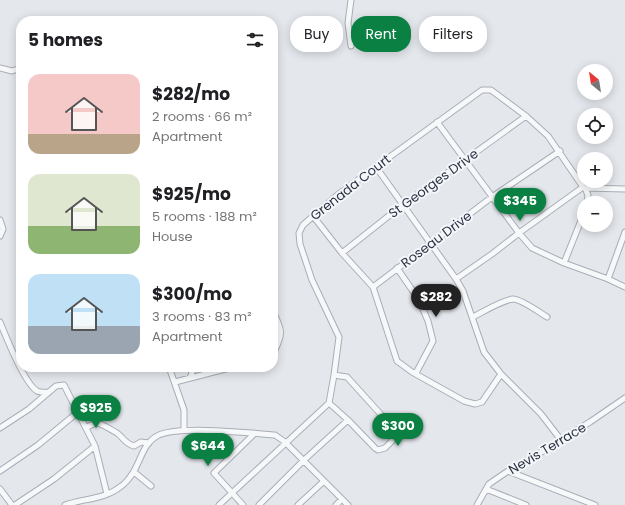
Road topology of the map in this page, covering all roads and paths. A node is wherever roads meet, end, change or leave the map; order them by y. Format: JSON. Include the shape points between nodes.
{"nodes":[{"id":1,"x":351,"y":0,"type":"edge"},
{"id":2,"x":351,"y":46,"type":"dead end"},
{"id":3,"x":0,"y":68,"type":"edge"},
{"id":4,"x":16,"y":70,"type":"edge"},
{"id":5,"x":526,"y":116,"type":"junction"},
{"id":6,"x":437,"y":122,"type":"junction"},
{"id":7,"x":560,"y":151,"type":"junction"},
{"id":8,"x":465,"y":160,"type":"junction"},
{"id":9,"x":376,"y":167,"type":"junction"},
{"id":10,"x":577,"y":177,"type":"edge"},
{"id":11,"x":584,"y":188,"type":"junction"},
{"id":12,"x":625,"y":189,"type":"edge"},
{"id":13,"x":588,"y":196,"type":"edge"},
{"id":14,"x":492,"y":197,"type":"junction"},
{"id":15,"x":403,"y":205,"type":"junction"},
{"id":16,"x":313,"y":216,"type":"junction"},
{"id":17,"x":0,"y":220,"type":"edge"},
{"id":18,"x":577,"y":230,"type":"edge"},
{"id":19,"x":625,"y":232,"type":"edge"},
{"id":20,"x":519,"y":233,"type":"junction"},
{"id":21,"x":0,"y":236,"type":"edge"},
{"id":22,"x":430,"y":243,"type":"junction"},
{"id":23,"x":342,"y":253,"type":"junction"},
{"id":24,"x":564,"y":263,"type":"junction"},
{"id":25,"x":397,"y":268,"type":"junction"},
{"id":26,"x":456,"y":279,"type":"junction"},
{"id":27,"x":608,"y":279,"type":"junction"},
{"id":28,"x":625,"y":287,"type":"edge"},
{"id":29,"x":373,"y":288,"type":"junction"},
{"id":30,"x":547,"y":316,"type":"dead end"},
{"id":31,"x":473,"y":317,"type":"junction"},
{"id":32,"x":0,"y":322,"type":"edge"},
{"id":33,"x":278,"y":323,"type":"edge"},
{"id":34,"x":278,"y":341,"type":"edge"},
{"id":35,"x":16,"y":357,"type":"edge"},
{"id":36,"x":24,"y":372,"type":"edge"},
{"id":37,"x":171,"y":372,"type":"edge"},
{"id":38,"x":192,"y":372,"type":"edge"},
{"id":39,"x":213,"y":372,"type":"edge"},
{"id":40,"x":416,"y":373,"type":"junction"},
{"id":41,"x":501,"y":374,"type":"junction"},
{"id":42,"x":334,"y":375,"type":"junction"},
{"id":43,"x":190,"y":378,"type":"junction"},
{"id":44,"x":174,"y":382,"type":"junction"},
{"id":45,"x":49,"y":392,"type":"junction"},
{"id":46,"x":625,"y":398,"type":"edge"},
{"id":47,"x":328,"y":403,"type":"junction"},
{"id":48,"x":78,"y":412,"type":"junction"},
{"id":49,"x":348,"y":420,"type":"junction"},
{"id":50,"x":0,"y":428,"type":"edge"},
{"id":51,"x":86,"y":428,"type":"junction"},
{"id":52,"x":184,"y":430,"type":"junction"},
{"id":53,"x":254,"y":434,"type":"junction"},
{"id":54,"x":561,"y":440,"type":"junction"},
{"id":55,"x":285,"y":442,"type":"junction"},
{"id":56,"x":149,"y":443,"type":"junction"},
{"id":57,"x":95,"y":446,"type":"junction"},
{"id":58,"x":304,"y":460,"type":"junction"},
{"id":59,"x":508,"y":471,"type":"junction"},
{"id":60,"x":0,"y":472,"type":"edge"},
{"id":61,"x":134,"y":472,"type":"junction"},
{"id":62,"x":324,"y":481,"type":"junction"},
{"id":63,"x":151,"y":486,"type":"dead end"},
{"id":64,"x":0,"y":489,"type":"edge"},
{"id":65,"x":486,"y":489,"type":"junction"},
{"id":66,"x":232,"y":493,"type":"junction"},
{"id":67,"x":107,"y":494,"type":"junction"},
{"id":68,"x":342,"y":500,"type":"junction"},
{"id":69,"x":12,"y":505,"type":"edge"},
{"id":70,"x":15,"y":505,"type":"edge"},
{"id":71,"x":65,"y":505,"type":"edge"},
{"id":72,"x":219,"y":505,"type":"edge"},
{"id":73,"x":243,"y":505,"type":"edge"},
{"id":74,"x":259,"y":505,"type":"edge"},
{"id":75,"x":298,"y":505,"type":"edge"},
{"id":76,"x":336,"y":505,"type":"edge"},
{"id":77,"x":348,"y":505,"type":"edge"},
{"id":78,"x":477,"y":505,"type":"edge"},
{"id":79,"x":526,"y":505,"type":"edge"},
{"id":80,"x":594,"y":505,"type":"edge"}],
"edges":[{"from":1,"to":2,"type":"street","via":[[348,23]]},
{"from":3,"to":4,"type":"street"},
{"from":5,"to":6,"type":"street","name":"Grenada Court","via":[[491,90],[482,90]]},
{"from":5,"to":7,"type":"street","name":"Grenada Court"},
{"from":5,"to":8,"type":"street","name":"St Georges Drive"},
{"from":6,"to":8,"type":"street"},
{"from":6,"to":9,"type":"street","name":"Grenada Court"},
{"from":7,"to":10,"type":"street","name":"Grenada Court"},
{"from":7,"to":14,"type":"street","name":"Roseau Drive"},
{"from":8,"to":14,"type":"street"},
{"from":8,"to":15,"type":"street","name":"St Georges Drive"},
{"from":9,"to":15,"type":"street"},
{"from":9,"to":16,"type":"street","name":"Grenada Court"},
{"from":11,"to":12,"type":"street"},
{"from":11,"to":13,"type":"street","name":"Grenada Court"},
{"from":11,"to":20,"type":"street"},
{"from":14,"to":20,"type":"street"},
{"from":14,"to":22,"type":"street","name":"Roseau Drive"},
{"from":15,"to":22,"type":"street"},
{"from":15,"to":23,"type":"street","name":"St Georges Drive"},
{"from":16,"to":23,"type":"street"},
{"from":16,"to":42,"type":"street","name":"Grenada Court","via":[[299,233],[300,244],[312,280],[339,337]]},
{"from":17,"to":21,"type":"street","via":[[3,230]]},
{"from":18,"to":24,"type":"street"},
{"from":19,"to":27,"type":"street"},
{"from":20,"to":24,"type":"street","via":[[532,248]]},
{"from":20,"to":26,"type":"street"},
{"from":22,"to":25,"type":"street","name":"Roseau Drive"},
{"from":22,"to":26,"type":"street"},
{"from":23,"to":29,"type":"street"},
{"from":24,"to":27,"type":"street"},
{"from":25,"to":29,"type":"street","name":"Roseau Drive"},
{"from":25,"to":40,"type":"street","via":[[419,300],[433,341]]},
{"from":26,"to":31,"type":"street"},
{"from":27,"to":28,"type":"street"},
{"from":29,"to":40,"type":"street","via":[[397,361]]},
{"from":30,"to":31,"type":"street","via":[[514,299]]},
{"from":31,"to":41,"type":"street","via":[[484,352]]},
{"from":32,"to":35,"type":"street"},
{"from":33,"to":34,"type":"street","via":[[281,329]]},
{"from":36,"to":45,"type":"street","via":[[34,388],[40,392]]},
{"from":37,"to":44,"type":"street"},
{"from":38,"to":43,"type":"street"},
{"from":39,"to":43,"type":"street"},
{"from":40,"to":41,"type":"street","via":[[464,401],[475,404],[482,402]]},
{"from":41,"to":54,"type":"street","via":[[541,414]]},
{"from":42,"to":47,"type":"street","name":"Grenada Court"},
{"from":42,"to":49,"type":"street","via":[[346,377],[395,430],[396,437],[385,448],[378,450]]},
{"from":43,"to":44,"type":"street"},
{"from":44,"to":52,"type":"street","via":[[184,410]]},
{"from":45,"to":48,"type":"street","via":[[60,384],[64,385]]},
{"from":45,"to":50,"type":"street"},
{"from":46,"to":54,"type":"street","name":"Nevis Terrace"},
{"from":47,"to":49,"type":"street"},
{"from":47,"to":55,"type":"street"},
{"from":48,"to":51,"type":"street"},
{"from":48,"to":60,"type":"street"},
{"from":49,"to":58,"type":"street"},
{"from":51,"to":56,"type":"street","via":[[100,423],[131,446],[141,442]]},
{"from":51,"to":57,"type":"street"},
{"from":52,"to":53,"type":"street"},
{"from":52,"to":56,"type":"street","via":[[158,435]]},
{"from":53,"to":55,"type":"street","via":[[275,434]]},
{"from":53,"to":66,"type":"street","via":[[215,472],[215,476]]},
{"from":54,"to":59,"type":"street","name":"Nevis Terrace"},
{"from":55,"to":58,"type":"street"},
{"from":55,"to":66,"type":"street"},
{"from":56,"to":61,"type":"street"},
{"from":57,"to":67,"type":"street"},
{"from":57,"to":70,"type":"street","via":[[54,479]]},
{"from":58,"to":62,"type":"street"},
{"from":58,"to":74,"type":"street"},
{"from":59,"to":65,"type":"street","name":"Nevis Terrace"},
{"from":59,"to":80,"type":"street"},
{"from":61,"to":63,"type":"street"},
{"from":61,"to":67,"type":"street","via":[[120,488]]},
{"from":62,"to":68,"type":"street"},
{"from":62,"to":75,"type":"street"},
{"from":64,"to":69,"type":"street"},
{"from":65,"to":78,"type":"street","name":"Nevis Terrace"},
{"from":65,"to":79,"type":"street"},
{"from":66,"to":72,"type":"street"},
{"from":66,"to":73,"type":"street"},
{"from":67,"to":71,"type":"street"},
{"from":68,"to":76,"type":"street"},
{"from":68,"to":77,"type":"street"}]}
